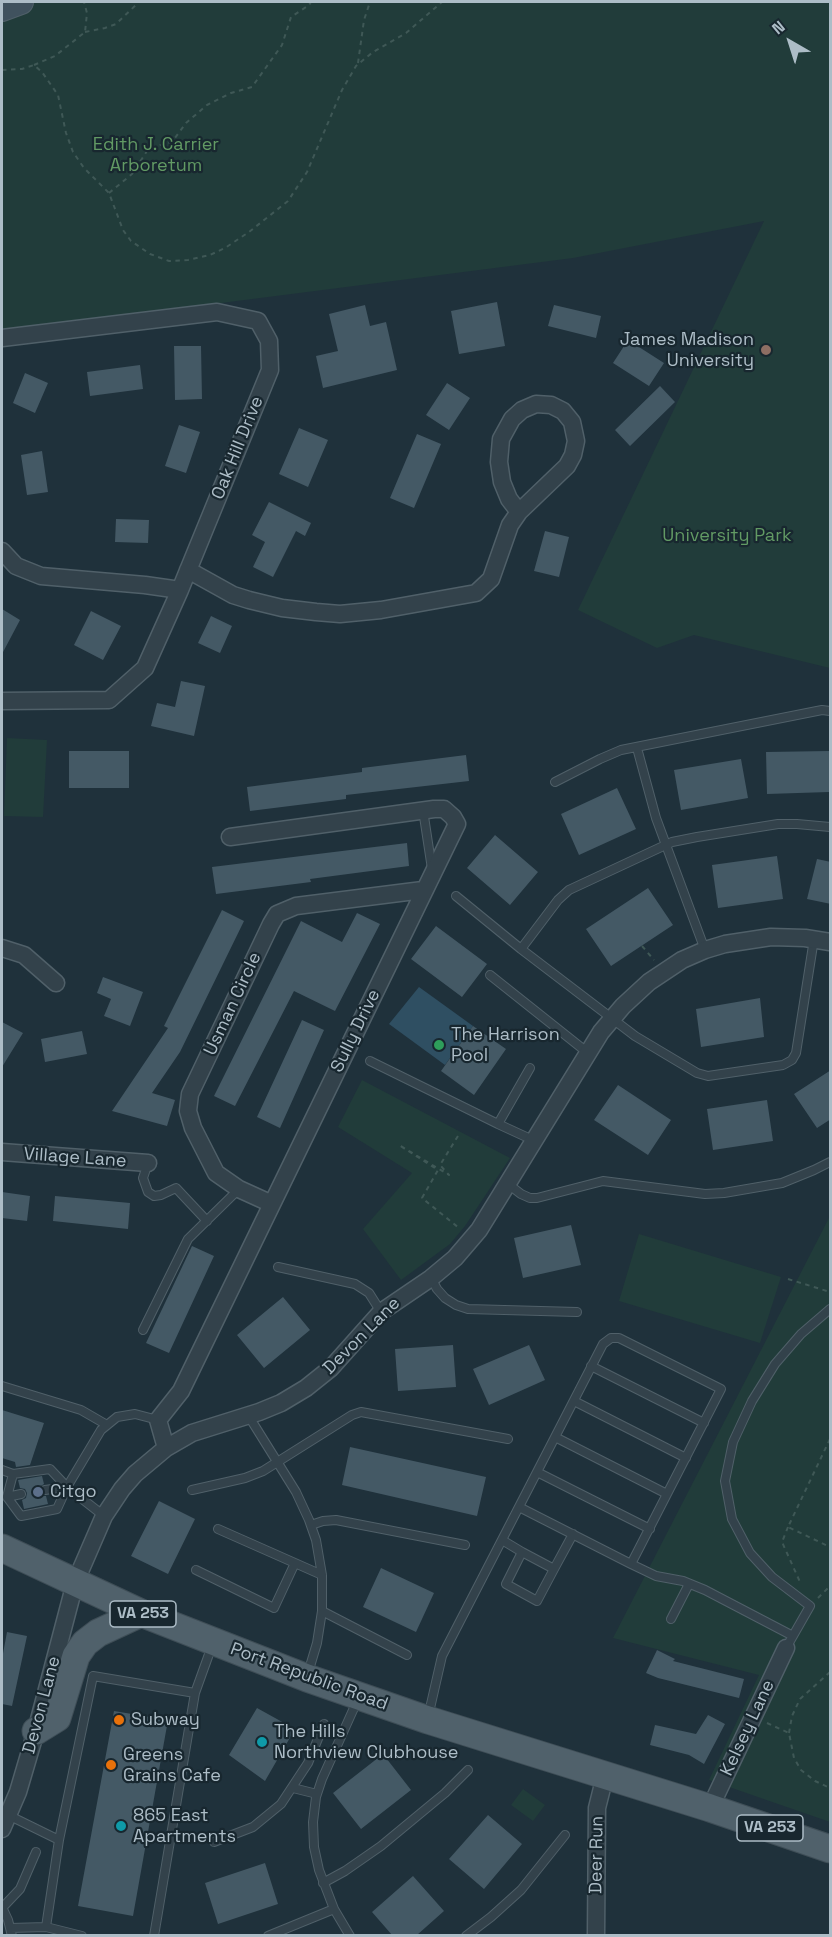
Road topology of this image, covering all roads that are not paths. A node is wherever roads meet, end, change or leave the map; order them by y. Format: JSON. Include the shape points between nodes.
{"nodes":[{"id":1,"x":21,"y":2,"type":"edge"},
{"id":2,"x":2,"y":9,"type":"edge"},
{"id":3,"x":2,"y":338,"type":"edge"},
{"id":4,"x":519,"y":512,"type":"junction"},
{"id":5,"x":2,"y":551,"type":"edge"},
{"id":6,"x":188,"y":570,"type":"junction"},
{"id":7,"x":180,"y":590,"type":"junction"},
{"id":8,"x":2,"y":700,"type":"edge"},
{"id":9,"x":831,"y":711,"type":"edge"},
{"id":10,"x":637,"y":748,"type":"junction"},
{"id":11,"x":555,"y":782,"type":"dead end"},
{"id":12,"x":423,"y":810,"type":"junction"},
{"id":13,"x":831,"y":827,"type":"edge"},
{"id":14,"x":230,"y":837,"type":"dead end"},
{"id":15,"x":665,"y":845,"type":"junction"},
{"id":16,"x":432,"y":872,"type":"junction"},
{"id":17,"x":423,"y":890,"type":"junction"},
{"id":18,"x":456,"y":896,"type":"dead end"},
{"id":19,"x":822,"y":941,"type":"edge"},
{"id":20,"x":2,"y":948,"type":"edge"},
{"id":21,"x":521,"y":949,"type":"junction"},
{"id":22,"x":705,"y":950,"type":"junction"},
{"id":23,"x":490,"y":975,"type":"dead end"},
{"id":24,"x":56,"y":983,"type":"dead end"},
{"id":25,"x":612,"y":1018,"type":"junction"},
{"id":26,"x":588,"y":1053,"type":"junction"},
{"id":27,"x":370,"y":1061,"type":"dead end"},
{"id":28,"x":530,"y":1068,"type":"dead end"},
{"id":29,"x":498,"y":1125,"type":"junction"},
{"id":30,"x":535,"y":1141,"type":"junction"},
{"id":31,"x":2,"y":1152,"type":"edge"},
{"id":32,"x":831,"y":1162,"type":"edge"},
{"id":33,"x":148,"y":1163,"type":"joint"},
{"id":34,"x":508,"y":1184,"type":"junction"},
{"id":35,"x":239,"y":1189,"type":"junction"},
{"id":36,"x":272,"y":1204,"type":"junction"},
{"id":37,"x":207,"y":1221,"type":"junction"},
{"id":38,"x":278,"y":1267,"type":"dead end"},
{"id":39,"x":431,"y":1278,"type":"junction"},
{"id":40,"x":831,"y":1309,"type":"edge"},
{"id":41,"x":381,"y":1312,"type":"junction"},
{"id":42,"x":577,"y":1312,"type":"dead end"},
{"id":43,"x":143,"y":1330,"type":"dead end"},
{"id":44,"x":591,"y":1366,"type":"junction"},
{"id":45,"x":2,"y":1386,"type":"edge"},
{"id":46,"x":573,"y":1401,"type":"junction"},
{"id":47,"x":248,"y":1415,"type":"junction"},
{"id":48,"x":158,"y":1420,"type":"junction"},
{"id":49,"x":704,"y":1423,"type":"junction"},
{"id":50,"x":107,"y":1425,"type":"junction"},
{"id":51,"x":555,"y":1437,"type":"junction"},
{"id":52,"x":508,"y":1439,"type":"dead end"},
{"id":53,"x":166,"y":1448,"type":"junction"},
{"id":54,"x":686,"y":1458,"type":"junction"},
{"id":55,"x":278,"y":1462,"type":"junction"},
{"id":56,"x":2,"y":1470,"type":"edge"},
{"id":57,"x":537,"y":1472,"type":"junction"},
{"id":58,"x":13,"y":1474,"type":"junction"},
{"id":59,"x":67,"y":1487,"type":"junction"},
{"id":60,"x":45,"y":1490,"type":"dead end"},
{"id":61,"x":192,"y":1490,"type":"dead end"},
{"id":62,"x":21,"y":1494,"type":"dead end"},
{"id":63,"x":667,"y":1494,"type":"junction"},
{"id":64,"x":7,"y":1497,"type":"junction"},
{"id":65,"x":519,"y":1507,"type":"junction"},
{"id":66,"x":104,"y":1516,"type":"junction"},
{"id":67,"x":311,"y":1525,"type":"junction"},
{"id":68,"x":218,"y":1529,"type":"dead end"},
{"id":69,"x":650,"y":1529,"type":"junction"},
{"id":70,"x":573,"y":1534,"type":"junction"},
{"id":71,"x":502,"y":1540,"type":"junction"},
{"id":72,"x":465,"y":1545,"type":"dead end"},
{"id":73,"x":2,"y":1548,"type":"edge"},
{"id":74,"x":522,"y":1552,"type":"junction"},
{"id":75,"x":295,"y":1563,"type":"junction"},
{"id":76,"x":632,"y":1564,"type":"junction"},
{"id":77,"x":555,"y":1569,"type":"junction"},
{"id":78,"x":196,"y":1570,"type":"dead end"},
{"id":79,"x":322,"y":1575,"type":"junction"},
{"id":80,"x":75,"y":1583,"type":"junction"},
{"id":81,"x":690,"y":1584,"type":"junction"},
{"id":82,"x":322,"y":1611,"type":"junction"},
{"id":83,"x":141,"y":1613,"type":"junction"},
{"id":84,"x":671,"y":1619,"type":"dead end"},
{"id":85,"x":790,"y":1642,"type":"junction"},
{"id":86,"x":213,"y":1643,"type":"junction"},
{"id":87,"x":407,"y":1655,"type":"dead end"},
{"id":88,"x":307,"y":1678,"type":"junction"},
{"id":89,"x":195,"y":1693,"type":"junction"},
{"id":90,"x":359,"y":1696,"type":"junction"},
{"id":91,"x":428,"y":1720,"type":"junction"},
{"id":92,"x":324,"y":1724,"type":"dead end"},
{"id":93,"x":36,"y":1731,"type":"junction"},
{"id":94,"x":468,"y":1770,"type":"dead end"},
{"id":95,"x":605,"y":1776,"type":"junction"},
{"id":96,"x":293,"y":1788,"type":"junction"},
{"id":97,"x":317,"y":1794,"type":"junction"},
{"id":98,"x":710,"y":1808,"type":"junction"},
{"id":99,"x":5,"y":1822,"type":"edge"},
{"id":100,"x":565,"y":1835,"type":"dead end"},
{"id":101,"x":59,"y":1840,"type":"junction"},
{"id":102,"x":214,"y":1842,"type":"dead end"},
{"id":103,"x":831,"y":1849,"type":"edge"},
{"id":104,"x":36,"y":1852,"type":"dead end"},
{"id":105,"x":323,"y":1883,"type":"junction"},
{"id":106,"x":2,"y":1908,"type":"edge"},
{"id":107,"x":334,"y":1909,"type":"junction"},
{"id":108,"x":46,"y":1927,"type":"junction"},
{"id":109,"x":11,"y":1932,"type":"edge"},
{"id":110,"x":82,"y":1935,"type":"edge"},
{"id":111,"x":154,"y":1935,"type":"edge"},
{"id":112,"x":268,"y":1935,"type":"edge"},
{"id":113,"x":350,"y":1935,"type":"edge"},
{"id":114,"x":466,"y":1935,"type":"edge"},
{"id":115,"x":596,"y":1935,"type":"edge"}],
"edges":[{"from":1,"to":2,"type":"street"},
{"from":3,"to":6,"type":"street","name":"Oak Hill Drive","via":[[217,312],[258,321],[269,341],[270,370]]},
{"from":4,"to":4,"type":"street","via":[[502,482],[501,440],[512,419],[522,410],[536,404],[551,405],[572,422],[576,436],[574,451],[567,466]]},
{"from":4,"to":6,"type":"street","via":[[510,525],[495,573],[487,585],[471,595],[451,599],[364,612],[316,612],[232,595]]},
{"from":5,"to":7,"type":"street","via":[[21,570],[40,576]]},
{"from":6,"to":7,"type":"street","name":"Oak Hill Drive"},
{"from":7,"to":8,"type":"street","name":"Oak Hill Drive","via":[[145,668],[109,700]]},
{"from":9,"to":10,"type":"lane"},
{"from":10,"to":11,"type":"lane","via":[[611,754]]},
{"from":10,"to":15,"type":"lane"},
{"from":12,"to":14,"type":"street","name":"Sully Drive"},
{"from":12,"to":16,"type":"lane"},
{"from":12,"to":16,"type":"street","name":"Sully Drive","via":[[444,809],[457,824]]},
{"from":13,"to":15,"type":"lane","via":[[778,824]]},
{"from":15,"to":21,"type":"lane","via":[[569,890]]},
{"from":15,"to":22,"type":"lane"},
{"from":16,"to":17,"type":"street","name":"Sully Drive"},
{"from":17,"to":35,"type":"street","name":"Usman Circle","via":[[296,906],[277,914],[190,1094],[188,1111],[216,1173]]},
{"from":17,"to":36,"type":"street","name":"Sully Drive"},
{"from":18,"to":21,"type":"lane"},
{"from":19,"to":22,"type":"street","name":"Devon Lane","via":[[754,938]]},
{"from":19,"to":25,"type":"lane","via":[[796,1053],[783,1065],[704,1076]]},
{"from":20,"to":24,"type":"street","via":[[24,955]]},
{"from":21,"to":25,"type":"lane"},
{"from":22,"to":25,"type":"street","name":"Devon Lane","via":[[663,972]]},
{"from":23,"to":26,"type":"lane"},
{"from":25,"to":26,"type":"street","name":"Devon Lane"},
{"from":26,"to":30,"type":"street","name":"Devon Lane"},
{"from":27,"to":29,"type":"lane"},
{"from":28,"to":29,"type":"lane"},
{"from":29,"to":30,"type":"lane"},
{"from":30,"to":34,"type":"street","name":"Devon Lane"},
{"from":31,"to":33,"type":"street","name":"Village Lane"},
{"from":32,"to":34,"type":"lane","via":[[782,1183],[724,1193],[603,1181],[530,1198]]},
{"from":33,"to":37,"type":"lane","via":[[144,1178],[148,1192],[161,1196],[176,1188]]},
{"from":34,"to":39,"type":"street","name":"Devon Lane","via":[[473,1239]]},
{"from":35,"to":36,"type":"street","name":"Usman Circle"},
{"from":35,"to":37,"type":"lane"},
{"from":36,"to":48,"type":"street","name":"Sully Drive","via":[[181,1391]]},
{"from":37,"to":43,"type":"lane","via":[[188,1239]]},
{"from":38,"to":41,"type":"lane","via":[[354,1284],[369,1293]]},
{"from":39,"to":41,"type":"street","name":"Devon Lane"},
{"from":39,"to":42,"type":"lane","via":[[445,1298],[468,1308]]},
{"from":40,"to":85,"type":"lane","via":[[801,1334],[775,1364],[752,1401],[733,1442],[725,1481],[732,1519],[750,1553],[772,1577],[810,1605]]},
{"from":41,"to":47,"type":"street","name":"Devon Lane","via":[[331,1368],[311,1384],[281,1403]]},
{"from":44,"to":46,"type":"lane"},
{"from":44,"to":49,"type":"lane"},
{"from":44,"to":49,"type":"lane","via":[[603,1344],[611,1338],[635,1345],[721,1389]]},
{"from":45,"to":50,"type":"lane","via":[[81,1410]]},
{"from":46,"to":51,"type":"lane"},
{"from":46,"to":54,"type":"lane"},
{"from":47,"to":53,"type":"street","name":"Devon Lane","via":[[206,1427]]},
{"from":47,"to":55,"type":"lane"},
{"from":48,"to":50,"type":"lane","via":[[135,1414]]},
{"from":48,"to":53,"type":"street"},
{"from":49,"to":54,"type":"lane"},
{"from":50,"to":59,"type":"lane"},
{"from":51,"to":57,"type":"lane"},
{"from":51,"to":63,"type":"lane"},
{"from":52,"to":55,"type":"lane","via":[[361,1412]]},
{"from":53,"to":66,"type":"street","name":"Devon Lane","via":[[135,1474]]},
{"from":54,"to":63,"type":"lane"},
{"from":55,"to":61,"type":"lane","via":[[246,1478]]},
{"from":55,"to":67,"type":"lane"},
{"from":56,"to":58,"type":"lane"},
{"from":57,"to":65,"type":"lane"},
{"from":57,"to":69,"type":"lane"},
{"from":58,"to":59,"type":"lane","via":[[50,1469]]},
{"from":58,"to":64,"type":"lane"},
{"from":59,"to":60,"type":"lane"},
{"from":59,"to":64,"type":"lane","via":[[57,1509],[21,1516]]},
{"from":59,"to":66,"type":"lane"},
{"from":62,"to":64,"type":"lane"},
{"from":63,"to":69,"type":"lane"},
{"from":65,"to":70,"type":"lane"},
{"from":65,"to":71,"type":"lane"},
{"from":66,"to":80,"type":"street","name":"Devon Lane"},
{"from":67,"to":72,"type":"lane","via":[[336,1520]]},
{"from":67,"to":79,"type":"lane"},
{"from":68,"to":75,"type":"lane"},
{"from":69,"to":76,"type":"lane"},
{"from":70,"to":76,"type":"lane"},
{"from":70,"to":77,"type":"lane"},
{"from":71,"to":74,"type":"lane"},
{"from":71,"to":91,"type":"lane","via":[[442,1656]]},
{"from":73,"to":80,"type":"main road","name":"Port Republic Road","number":"VA 253"},
{"from":74,"to":77,"type":"lane"},
{"from":74,"to":77,"type":"lane","via":[[506,1584],[537,1601]]},
{"from":75,"to":78,"type":"lane","via":[[274,1608]]},
{"from":75,"to":79,"type":"lane"},
{"from":76,"to":81,"type":"lane","via":[[656,1576]]},
{"from":79,"to":82,"type":"lane"},
{"from":80,"to":83,"type":"main road","name":"Port Republic Road","number":"VA 253"},
{"from":80,"to":93,"type":"street","name":"Devon Lane"},
{"from":81,"to":84,"type":"lane"},
{"from":81,"to":85,"type":"lane"},
{"from":82,"to":87,"type":"lane"},
{"from":82,"to":88,"type":"lane"},
{"from":83,"to":86,"type":"main road","name":"Port Republic Road","number":"VA 253"},
{"from":83,"to":93,"type":"main road","via":[[85,1643],[76,1656],[57,1718]]},
{"from":85,"to":98,"type":"street","name":"Kelsey Lane"},
{"from":86,"to":88,"type":"main road","name":"Port Republic Road","number":"VA 253"},
{"from":86,"to":89,"type":"lane"},
{"from":88,"to":90,"type":"main road","name":"Port Republic Road","number":"VA 253"},
{"from":89,"to":101,"type":"lane","via":[[93,1676]]},
{"from":89,"to":111,"type":"lane"},
{"from":90,"to":91,"type":"main road","name":"Port Republic Road","number":"VA 253"},
{"from":90,"to":97,"type":"lane"},
{"from":91,"to":95,"type":"main road","name":"Port Republic Road","number":"VA 253"},
{"from":92,"to":96,"type":"lane"},
{"from":93,"to":99,"type":"street","name":"Devon Lane"},
{"from":94,"to":105,"type":"lane","via":[[381,1846]]},
{"from":95,"to":98,"type":"main road","name":"Port Republic Road","number":"VA 253"},
{"from":95,"to":115,"type":"street","name":"Deer Run","via":[[597,1808]]},
{"from":96,"to":97,"type":"lane"},
{"from":96,"to":102,"type":"lane","via":[[263,1821]]},
{"from":97,"to":105,"type":"lane","via":[[313,1837]]},
{"from":98,"to":103,"type":"main road","name":"Port Republic Road","number":"VA 253"},
{"from":99,"to":101,"type":"lane"},
{"from":100,"to":114,"type":"lane","via":[[521,1890]]},
{"from":101,"to":108,"type":"lane"},
{"from":104,"to":106,"type":"lane","via":[[20,1889]]},
{"from":105,"to":107,"type":"lane"},
{"from":106,"to":109,"type":"lane"},
{"from":107,"to":112,"type":"lane"},
{"from":107,"to":113,"type":"lane"},
{"from":108,"to":109,"type":"lane"},
{"from":108,"to":110,"type":"lane"}]}
